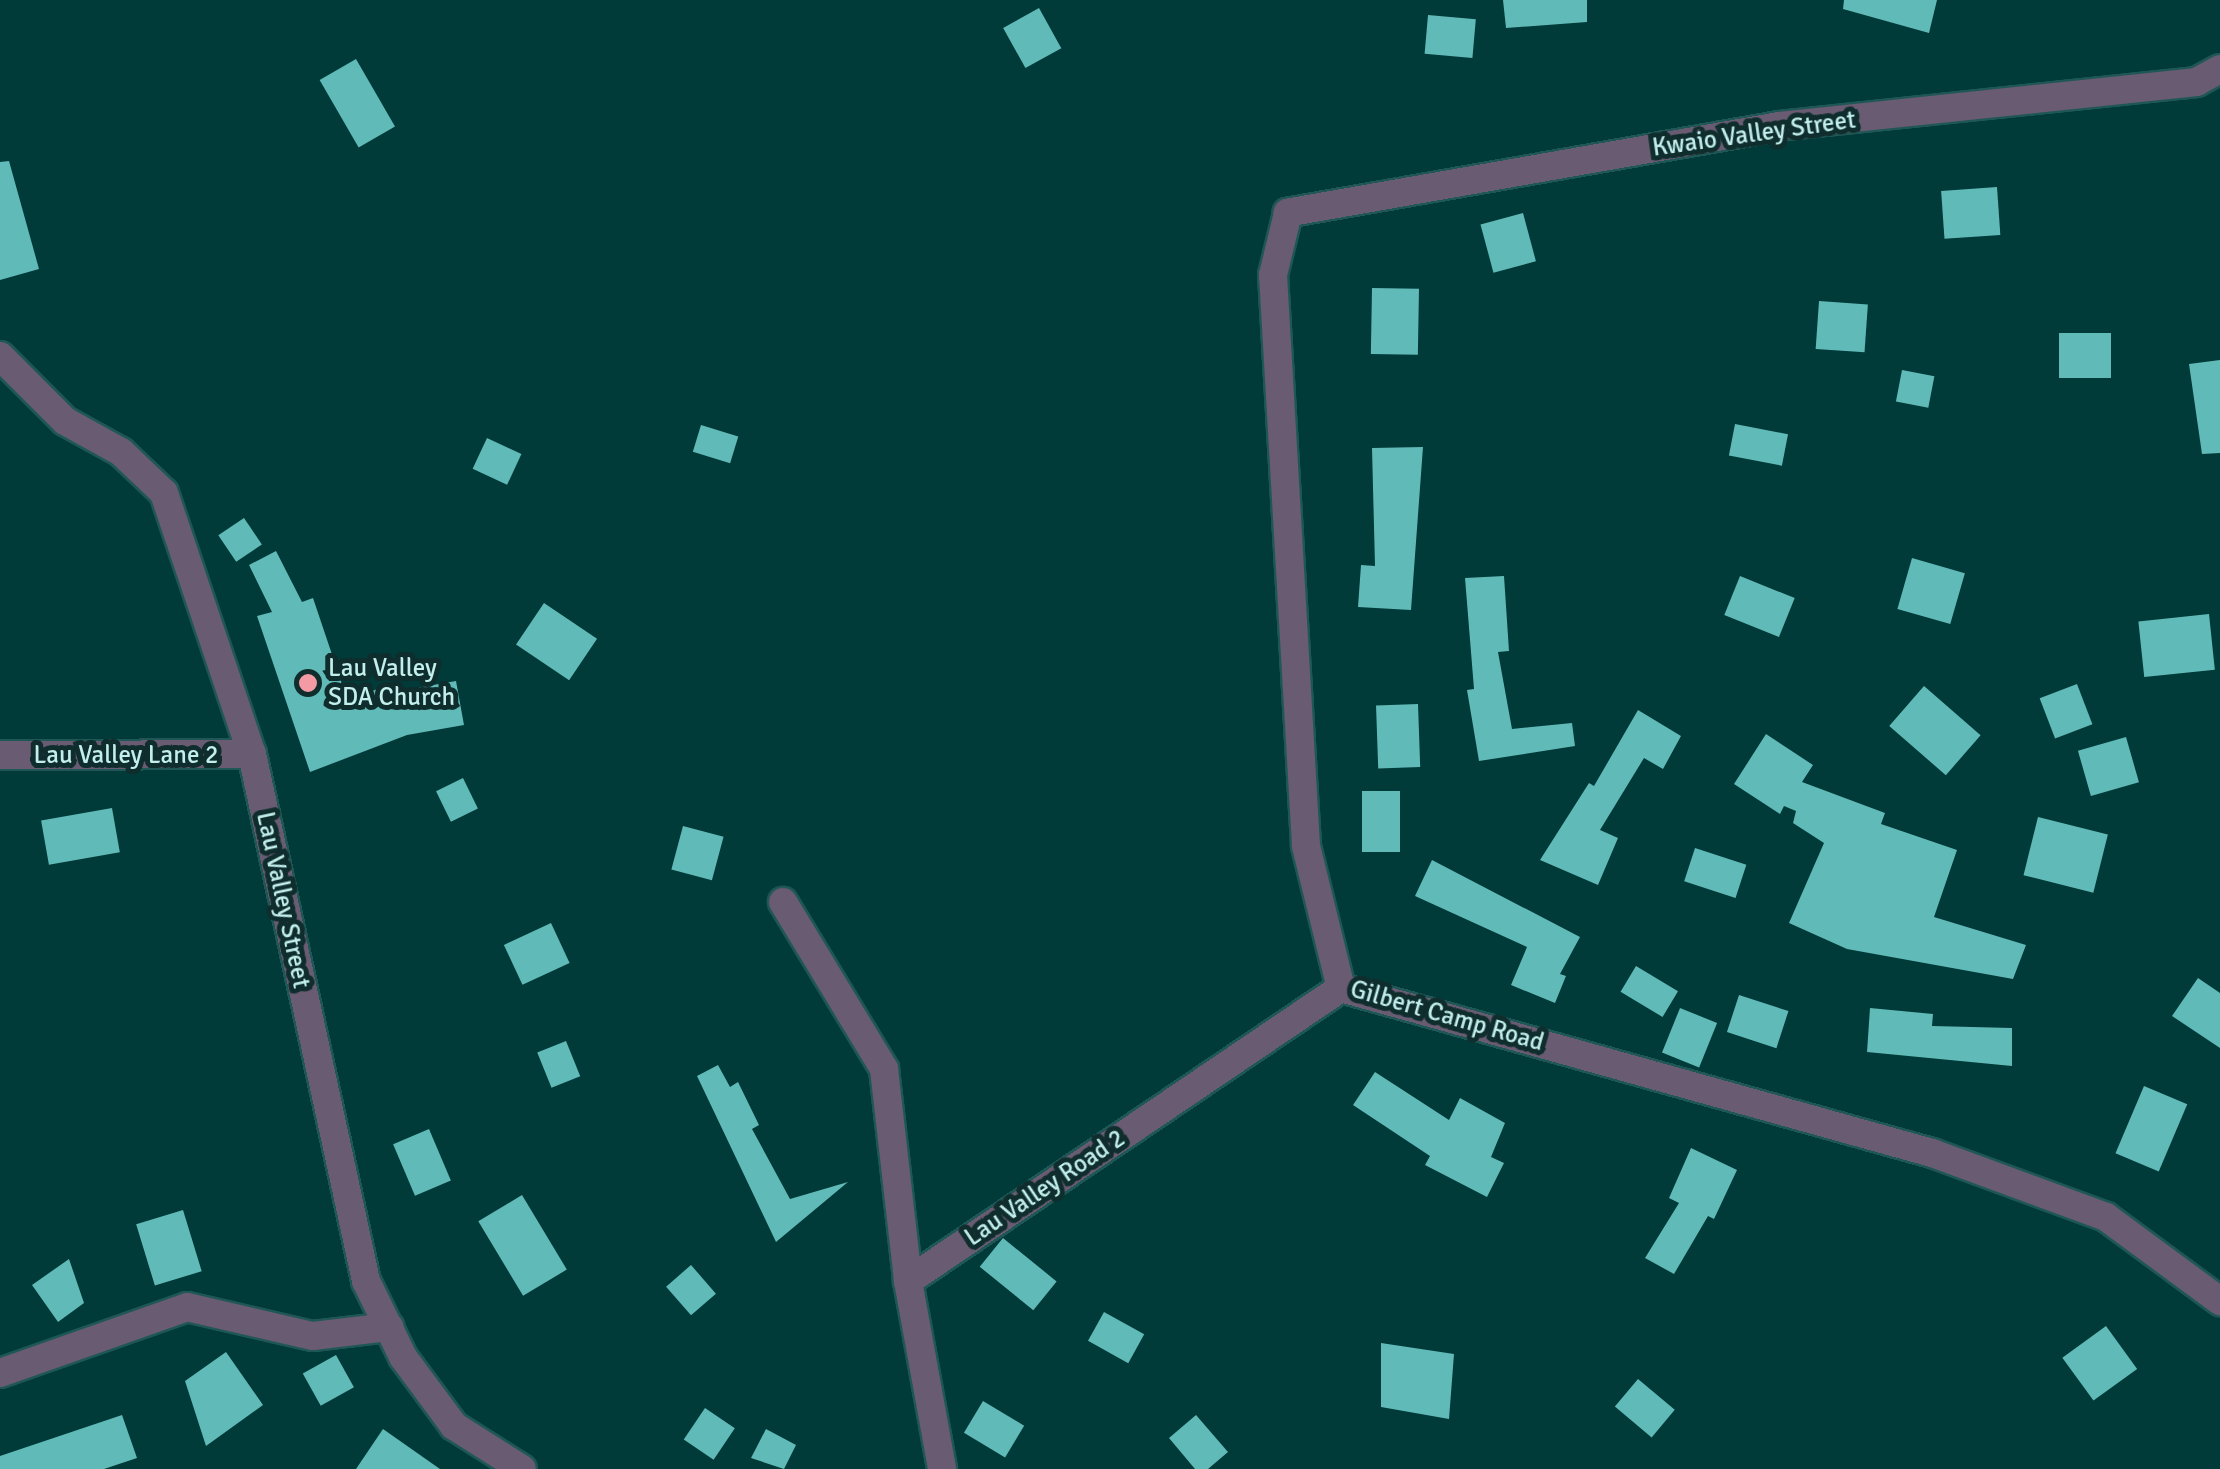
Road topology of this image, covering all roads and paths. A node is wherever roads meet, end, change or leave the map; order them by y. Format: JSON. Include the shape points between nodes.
{"nodes":[{"id":1,"x":2220,"y":69,"type":"edge"},
{"id":2,"x":1288,"y":212,"type":"joint"},
{"id":3,"x":0,"y":356,"type":"edge"},
{"id":4,"x":252,"y":754,"type":"junction"},
{"id":5,"x":0,"y":755,"type":"edge"},
{"id":6,"x":783,"y":902,"type":"dead end"},
{"id":7,"x":1341,"y":988,"type":"junction"},
{"id":8,"x":908,"y":1281,"type":"junction"},
{"id":9,"x":2220,"y":1301,"type":"edge"},
{"id":10,"x":389,"y":1327,"type":"junction"},
{"id":11,"x":0,"y":1373,"type":"edge"},
{"id":12,"x":522,"y":1469,"type":"edge"},
{"id":13,"x":942,"y":1469,"type":"edge"}],
"edges":[{"from":1,"to":2,"type":"street","name":"Kwaio Valley Street","via":[[2196,82],[1780,126]]},
{"from":2,"to":7,"type":"street","name":"Gilbert Camp Road","via":[[1273,275],[1306,846]]},
{"from":3,"to":4,"type":"street","name":"Lau Valley Street","via":[[64,421],[121,452],[164,493]]},
{"from":4,"to":5,"type":"street","name":"Lau Valley Lane 2"},
{"from":4,"to":10,"type":"street","name":"Lau Valley Street","via":[[366,1281]]},
{"from":6,"to":8,"type":"street","via":[[884,1069]]},
{"from":7,"to":8,"type":"street","name":"Lau Valley Road 2"},
{"from":7,"to":9,"type":"street","name":"Gilbert Camp Road","via":[[1932,1153],[2106,1217]]},
{"from":8,"to":13,"type":"street"},
{"from":10,"to":11,"type":"street","via":[[313,1336],[187,1307]]},
{"from":10,"to":12,"type":"street","name":"Lau Valley Street","via":[[454,1426]]}]}
